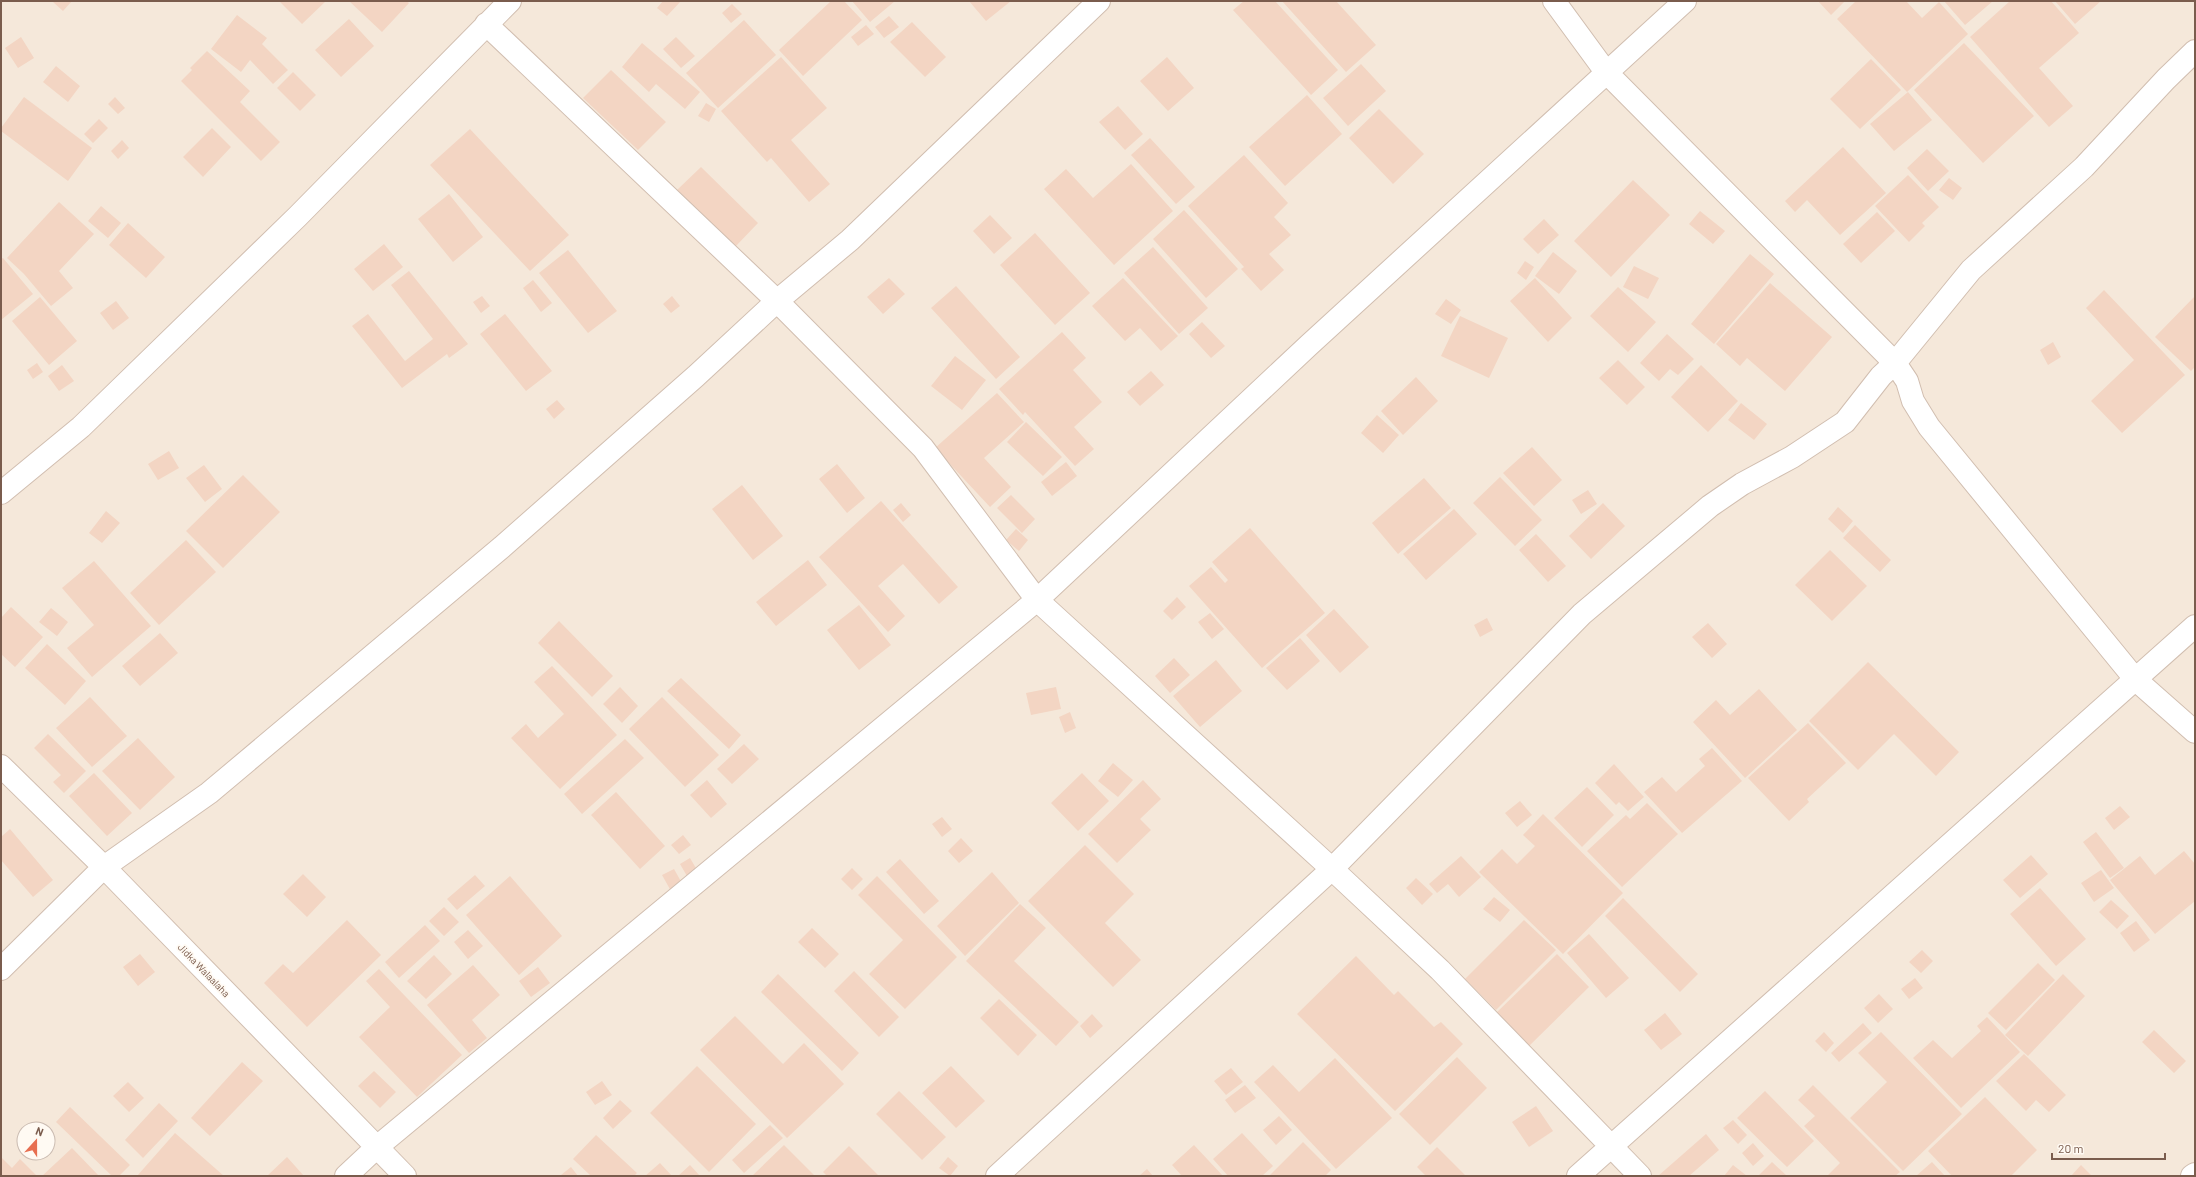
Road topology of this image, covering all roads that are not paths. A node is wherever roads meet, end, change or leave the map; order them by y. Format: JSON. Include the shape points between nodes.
{"nodes":[{"id":1,"x":510,"y":1,"type":"edge"},
{"id":2,"x":1099,"y":1,"type":"edge"},
{"id":3,"x":1554,"y":1,"type":"edge"},
{"id":4,"x":1685,"y":1,"type":"edge"},
{"id":5,"x":486,"y":24,"type":"junction"},
{"id":6,"x":2195,"y":51,"type":"edge"},
{"id":7,"x":1606,"y":72,"type":"junction"},
{"id":8,"x":778,"y":300,"type":"junction"},
{"id":9,"x":1895,"y":363,"type":"junction"},
{"id":10,"x":1,"y":492,"type":"edge"},
{"id":11,"x":1037,"y":600,"type":"junction"},
{"id":12,"x":2195,"y":626,"type":"edge"},
{"id":13,"x":2136,"y":680,"type":"junction"},
{"id":14,"x":2195,"y":732,"type":"edge"},
{"id":15,"x":1,"y":766,"type":"edge"},
{"id":16,"x":104,"y":867,"type":"junction"},
{"id":17,"x":1332,"y":869,"type":"junction"},
{"id":18,"x":1,"y":969,"type":"edge"},
{"id":19,"x":1611,"y":1145,"type":"junction"},
{"id":20,"x":377,"y":1147,"type":"junction"},
{"id":21,"x":2195,"y":1174,"type":"edge"},
{"id":22,"x":346,"y":1176,"type":"edge"},
{"id":23,"x":405,"y":1176,"type":"edge"},
{"id":24,"x":997,"y":1176,"type":"edge"},
{"id":25,"x":1578,"y":1176,"type":"edge"},
{"id":26,"x":1640,"y":1176,"type":"edge"},
{"id":27,"x":2192,"y":1176,"type":"edge"}],
"edges":[{"from":1,"to":5,"type":"street"},
{"from":2,"to":8,"type":"street","via":[[850,240]]},
{"from":3,"to":7,"type":"street"},
{"from":4,"to":7,"type":"street"},
{"from":5,"to":8,"type":"street"},
{"from":5,"to":10,"type":"street","via":[[298,216],[87,422]]},
{"from":6,"to":9,"type":"street","via":[[2084,167],[1972,270]]},
{"from":7,"to":9,"type":"street"},
{"from":7,"to":11,"type":"street"},
{"from":8,"to":11,"type":"street","via":[[923,448]]},
{"from":8,"to":16,"type":"street","via":[[696,376],[466,578],[209,793]]},
{"from":9,"to":13,"type":"street","via":[[1907,381],[1913,401],[1929,427]]},
{"from":9,"to":17,"type":"street","via":[[1881,376],[1845,422],[1710,506],[1582,614]]},
{"from":11,"to":17,"type":"street"},
{"from":11,"to":20,"type":"street"},
{"from":12,"to":13,"type":"street"},
{"from":13,"to":14,"type":"street"},
{"from":13,"to":19,"type":"street"},
{"from":15,"to":16,"type":"street","name":"Jidka Walaalaha"},
{"from":16,"to":18,"type":"street"},
{"from":16,"to":20,"type":"street","name":"Jidka Walaalaha"},
{"from":17,"to":19,"type":"street","via":[[1440,970]]},
{"from":17,"to":24,"type":"street"},
{"from":19,"to":25,"type":"street"},
{"from":19,"to":26,"type":"street"},
{"from":20,"to":22,"type":"street"},
{"from":20,"to":23,"type":"street","name":"Jidka Walaalaha"},
{"from":21,"to":27,"type":"street"}]}
